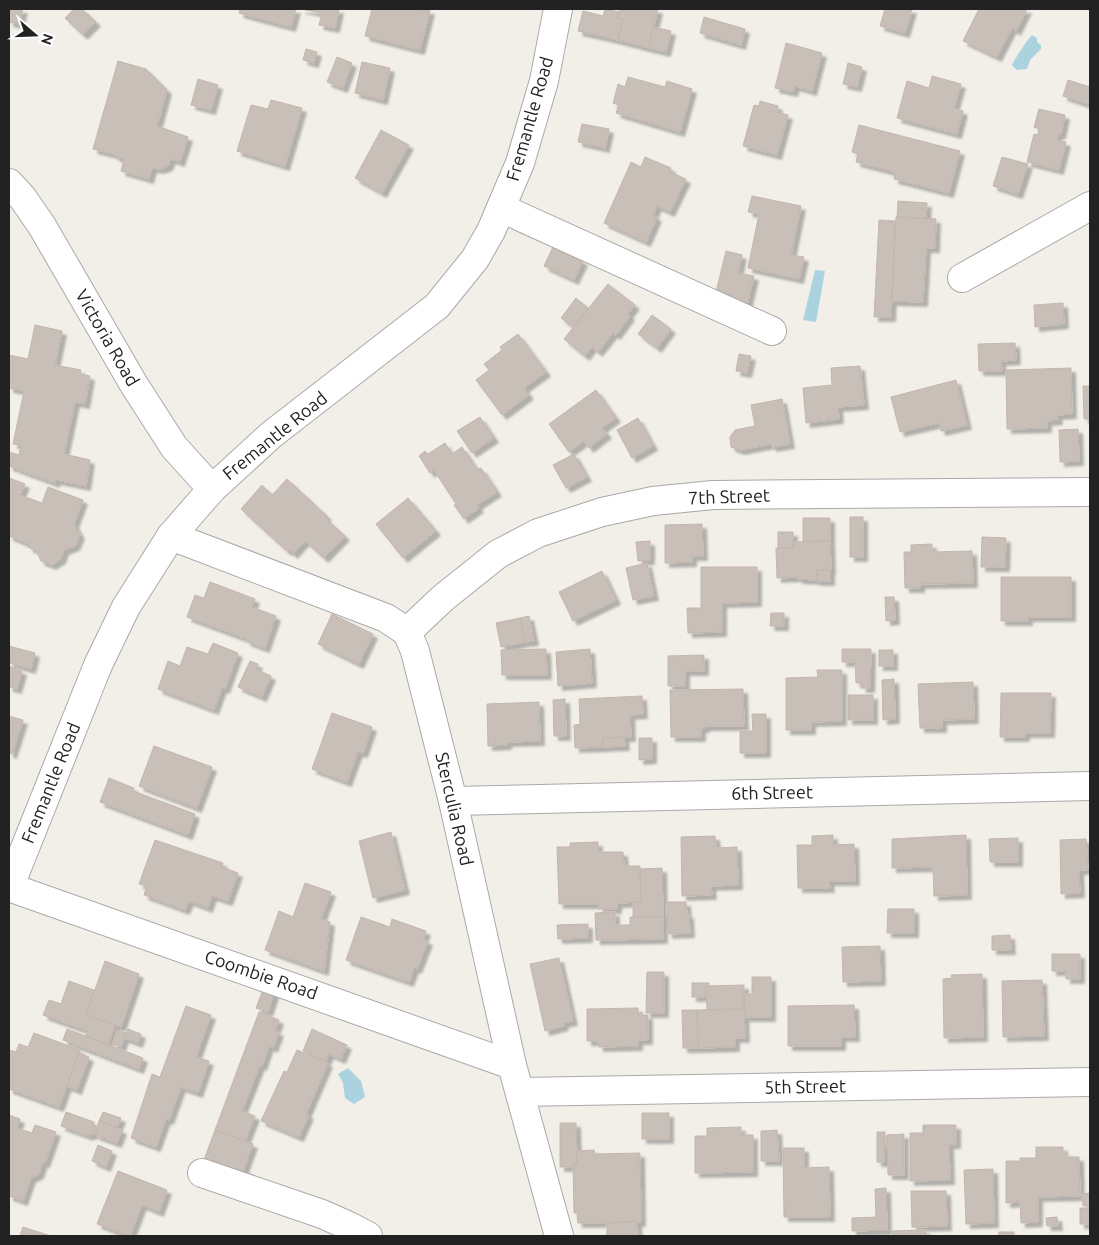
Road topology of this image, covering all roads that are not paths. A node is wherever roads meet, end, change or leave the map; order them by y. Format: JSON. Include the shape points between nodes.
{"nodes":[{"id":1,"x":558,"y":9,"type":"edge"},
{"id":2,"x":9,"y":183,"type":"edge"},
{"id":3,"x":1090,"y":206,"type":"edge"},
{"id":4,"x":501,"y":208,"type":"junction"},
{"id":5,"x":962,"y":278,"type":"dead end"},
{"id":6,"x":772,"y":331,"type":"dead end"},
{"id":7,"x":212,"y":489,"type":"junction"},
{"id":8,"x":1090,"y":492,"type":"edge"},
{"id":9,"x":170,"y":536,"type":"junction"},
{"id":10,"x":407,"y":632,"type":"junction"},
{"id":11,"x":1090,"y":786,"type":"edge"},
{"id":12,"x":453,"y":801,"type":"junction"},
{"id":13,"x":9,"y":888,"type":"edge"},
{"id":14,"x":512,"y":1064,"type":"junction"},
{"id":15,"x":1090,"y":1082,"type":"edge"},
{"id":16,"x":520,"y":1092,"type":"junction"},
{"id":17,"x":202,"y":1173,"type":"dead end"},
{"id":18,"x":368,"y":1236,"type":"edge"},
{"id":19,"x":559,"y":1236,"type":"edge"}],
"edges":[{"from":1,"to":4,"type":"street","name":"Fremantle Road","via":[[544,81],[520,163]]},
{"from":2,"to":7,"type":"street","name":"Victoria Road","via":[[42,226],[133,383],[174,446]]},
{"from":3,"to":5,"type":"street"},
{"from":4,"to":6,"type":"street"},
{"from":4,"to":7,"type":"street","name":"Fremantle Road","via":[[475,259],[437,306],[271,435]]},
{"from":7,"to":9,"type":"street","name":"Fremantle Road"},
{"from":8,"to":10,"type":"street","name":"7th Street","via":[[713,495],[653,501],[602,512],[538,533],[498,554]]},
{"from":9,"to":10,"type":"street","via":[[386,618]]},
{"from":9,"to":13,"type":"street","name":"Fremantle Road","via":[[126,607],[98,665]]},
{"from":10,"to":12,"type":"street","name":"Sterculia Road","via":[[415,651]]},
{"from":11,"to":12,"type":"street","name":"6th Street"},
{"from":12,"to":14,"type":"street","name":"Sterculia Road"},
{"from":13,"to":14,"type":"street","name":"Coombie Road"},
{"from":14,"to":16,"type":"street","name":"Sterculia Road"},
{"from":15,"to":16,"type":"street","name":"5th Street"},
{"from":16,"to":19,"type":"street","name":"Sterculia Road"},
{"from":17,"to":18,"type":"street","via":[[322,1214]]}]}
